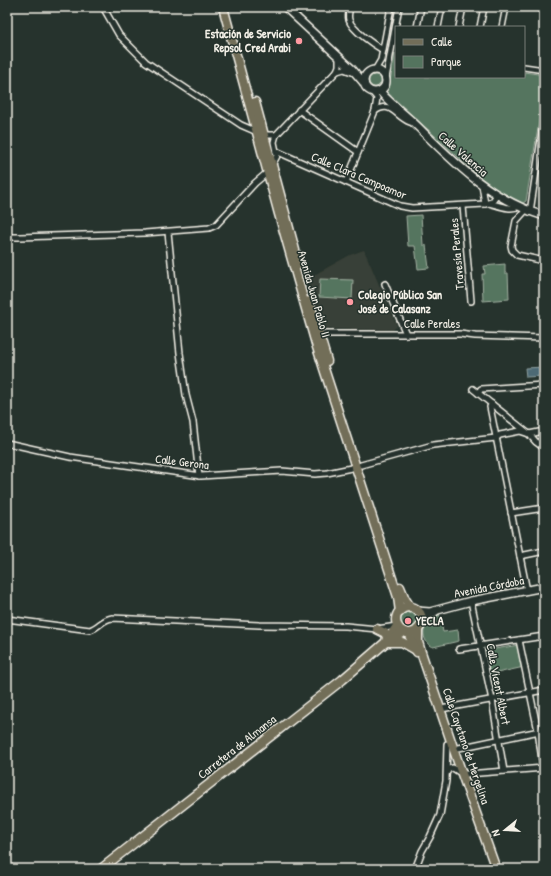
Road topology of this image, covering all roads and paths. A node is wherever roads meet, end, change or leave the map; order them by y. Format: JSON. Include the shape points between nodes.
{"nodes":[{"id":1,"x":102,"y":7,"type":"edge"},
{"id":2,"x":223,"y":7,"type":"edge"},
{"id":3,"x":228,"y":7,"type":"edge"},
{"id":4,"x":285,"y":7,"type":"edge"},
{"id":5,"x":350,"y":7,"type":"edge"},
{"id":6,"x":391,"y":7,"type":"edge"},
{"id":7,"x":399,"y":7,"type":"edge"},
{"id":8,"x":421,"y":7,"type":"edge"},
{"id":9,"x":442,"y":7,"type":"edge"},
{"id":10,"x":463,"y":7,"type":"edge"},
{"id":11,"x":484,"y":7,"type":"edge"},
{"id":12,"x":506,"y":7,"type":"edge"},
{"id":13,"x":396,"y":26,"type":"edge"},
{"id":14,"x":417,"y":26,"type":"edge"},
{"id":15,"x":438,"y":26,"type":"edge"},
{"id":16,"x":459,"y":26,"type":"edge"},
{"id":17,"x":480,"y":26,"type":"edge"},
{"id":18,"x":502,"y":26,"type":"edge"},
{"id":19,"x":395,"y":36,"type":"edge"},
{"id":20,"x":383,"y":50,"type":"junction"},
{"id":21,"x":393,"y":50,"type":"edge"},
{"id":22,"x":339,"y":57,"type":"junction"},
{"id":23,"x":525,"y":67,"type":"edge"},
{"id":24,"x":352,"y":69,"type":"junction"},
{"id":25,"x":544,"y":70,"type":"edge"},
{"id":26,"x":337,"y":71,"type":"junction"},
{"id":27,"x":372,"y":71,"type":"junction"},
{"id":28,"x":359,"y":76,"type":"junction"},
{"id":29,"x":386,"y":78,"type":"junction"},
{"id":30,"x":364,"y":83,"type":"junction"},
{"id":31,"x":376,"y":91,"type":"junction"},
{"id":32,"x":299,"y":110,"type":"junction"},
{"id":33,"x":375,"y":111,"type":"junction"},
{"id":34,"x":414,"y":123,"type":"junction"},
{"id":35,"x":544,"y":123,"type":"edge"},
{"id":36,"x":260,"y":134,"type":"junction"},
{"id":37,"x":276,"y":135,"type":"junction"},
{"id":38,"x":276,"y":151,"type":"junction"},
{"id":39,"x":358,"y":152,"type":"junction"},
{"id":40,"x":270,"y":168,"type":"junction"},
{"id":41,"x":537,"y":170,"type":"junction"},
{"id":42,"x":544,"y":171,"type":"edge"},
{"id":43,"x":346,"y":182,"type":"junction"},
{"id":44,"x":482,"y":185,"type":"junction"},
{"id":45,"x":497,"y":194,"type":"junction"},
{"id":46,"x":487,"y":204,"type":"junction"},
{"id":47,"x":463,"y":206,"type":"junction"},
{"id":48,"x":525,"y":209,"type":"junction"},
{"id":49,"x":544,"y":216,"type":"edge"},
{"id":50,"x":168,"y":232,"type":"junction"},
{"id":51,"x":7,"y":237,"type":"edge"},
{"id":52,"x":544,"y":261,"type":"edge"},
{"id":53,"x":385,"y":284,"type":"dead end"},
{"id":54,"x":472,"y":301,"type":"dead end"},
{"id":55,"x":319,"y":334,"type":"junction"},
{"id":56,"x":406,"y":334,"type":"junction"},
{"id":57,"x":544,"y":338,"type":"edge"},
{"id":58,"x":544,"y":385,"type":"edge"},
{"id":59,"x":473,"y":389,"type":"dead end"},
{"id":60,"x":478,"y":393,"type":"junction"},
{"id":61,"x":492,"y":404,"type":"junction"},
{"id":62,"x":544,"y":431,"type":"edge"},
{"id":63,"x":529,"y":434,"type":"junction"},
{"id":64,"x":496,"y":438,"type":"junction"},
{"id":65,"x":7,"y":443,"type":"edge"},
{"id":66,"x":544,"y":448,"type":"edge"},
{"id":67,"x":358,"y":466,"type":"junction"},
{"id":68,"x":199,"y":476,"type":"junction"},
{"id":69,"x":544,"y":508,"type":"edge"},
{"id":70,"x":511,"y":513,"type":"junction"},
{"id":71,"x":544,"y":550,"type":"edge"},
{"id":72,"x":520,"y":556,"type":"junction"},
{"id":73,"x":396,"y":584,"type":"junction"},
{"id":74,"x":544,"y":587,"type":"edge"},
{"id":75,"x":527,"y":591,"type":"junction"},
{"id":76,"x":471,"y":601,"type":"junction"},
{"id":77,"x":414,"y":609,"type":"junction"},
{"id":78,"x":438,"y":610,"type":"junction"},
{"id":79,"x":400,"y":612,"type":"junction"},
{"id":80,"x":7,"y":619,"type":"edge"},
{"id":81,"x":397,"y":624,"type":"junction"},
{"id":82,"x":419,"y":627,"type":"junction"},
{"id":83,"x":377,"y":629,"type":"junction"},
{"id":84,"x":406,"y":633,"type":"junction"},
{"id":85,"x":544,"y":636,"type":"edge"},
{"id":86,"x":519,"y":640,"type":"junction"},
{"id":87,"x":386,"y":642,"type":"junction"},
{"id":88,"x":480,"y":646,"type":"junction"},
{"id":89,"x":416,"y":650,"type":"junction"},
{"id":90,"x":459,"y":650,"type":"dead end"},
{"id":91,"x":544,"y":690,"type":"edge"},
{"id":92,"x":530,"y":693,"type":"junction"},
{"id":93,"x":492,"y":700,"type":"junction"},
{"id":94,"x":441,"y":709,"type":"junction"},
{"id":95,"x":544,"y":730,"type":"edge"},
{"id":96,"x":538,"y":731,"type":"junction"},
{"id":97,"x":499,"y":739,"type":"junction"},
{"id":98,"x":450,"y":746,"type":"junction"},
{"id":99,"x":544,"y":768,"type":"edge"},
{"id":100,"x":504,"y":771,"type":"junction"},
{"id":101,"x":447,"y":772,"type":"junction"},
{"id":102,"x":459,"y":772,"type":"junction"},
{"id":103,"x":101,"y":869,"type":"edge"},
{"id":104,"x":415,"y":869,"type":"edge"},
{"id":105,"x":492,"y":869,"type":"edge"},
{"id":106,"x":496,"y":869,"type":"edge"}],
"edges":[{"from":1,"to":36,"type":"street","via":[[119,35],[146,62],[229,117]]},
{"from":2,"to":36,"type":"main road","name":"Avenida Juan Pablo II"},
{"from":3,"to":36,"type":"main road","name":"Avenida Juan Pablo II"},
{"from":4,"to":22,"type":"main road"},
{"from":5,"to":20,"type":"street","via":[[348,19],[352,26]]},
{"from":6,"to":20,"type":"street"},
{"from":7,"to":13,"type":"street"},
{"from":8,"to":14,"type":"street"},
{"from":9,"to":15,"type":"street"},
{"from":10,"to":16,"type":"street"},
{"from":11,"to":17,"type":"street"},
{"from":12,"to":18,"type":"street"},
{"from":19,"to":21,"type":"street"},
{"from":20,"to":27,"type":"street","via":[[381,60]]},
{"from":21,"to":29,"type":"street"},
{"from":22,"to":24,"type":"main road"},
{"from":22,"to":26,"type":"street"},
{"from":23,"to":25,"type":"street"},
{"from":24,"to":27,"type":"main road","via":[[360,72]]},
{"from":24,"to":28,"type":"main road"},
{"from":26,"to":28,"type":"street","via":[[347,69]]},
{"from":26,"to":32,"type":"street"},
{"from":27,"to":29,"type":"main road","via":[[383,73]]},
{"from":27,"to":30,"type":"main road","via":[[364,78]]},
{"from":28,"to":30,"type":"main road"},
{"from":29,"to":31,"type":"main road","via":[[385,85]]},
{"from":30,"to":31,"type":"main road","via":[[367,88]]},
{"from":31,"to":33,"type":"street","via":[[378,100]]},
{"from":31,"to":34,"type":"main road","name":"Calle Valencia"},
{"from":32,"to":37,"type":"street"},
{"from":32,"to":39,"type":"street"},
{"from":33,"to":34,"type":"street","via":[[387,107]]},
{"from":33,"to":39,"type":"street"},
{"from":34,"to":44,"type":"main road","name":"Calle Valencia","via":[[456,165]]},
{"from":35,"to":41,"type":"street"},
{"from":36,"to":37,"type":"street"},
{"from":36,"to":40,"type":"main road","name":"Avenida Juan Pablo II"},
{"from":37,"to":38,"type":"street"},
{"from":38,"to":40,"type":"street","via":[[277,159]]},
{"from":38,"to":43,"type":"street","name":"Calle Clara Campoamor"},
{"from":39,"to":43,"type":"street"},
{"from":40,"to":50,"type":"street","via":[[213,227]]},
{"from":40,"to":55,"type":"main road","name":"Avenida Juan Pablo II"},
{"from":40,"to":67,"type":"main road","name":"Avenida Juan Pablo II","via":[[316,344]]},
{"from":41,"to":42,"type":"street"},
{"from":41,"to":48,"type":"street"},
{"from":43,"to":47,"type":"street","name":"Calle Clara Campoamor","via":[[400,206]]},
{"from":44,"to":45,"type":"main road","name":"Calle Valencia"},
{"from":44,"to":46,"type":"street"},
{"from":45,"to":46,"type":"street","via":[[492,202]]},
{"from":45,"to":48,"type":"main road","name":"Calle Valencia"},
{"from":46,"to":47,"type":"street","name":"Calle Clara Campoamor"},
{"from":46,"to":48,"type":"street","name":"Calle Clara Campoamor"},
{"from":47,"to":54,"type":"street","name":"Travesía Perales"},
{"from":48,"to":49,"type":"main road","name":"Calle Valencia"},
{"from":48,"to":52,"type":"street","via":[[516,221],[512,250],[516,255]]},
{"from":50,"to":51,"type":"street"},
{"from":50,"to":68,"type":"street","via":[[180,353],[193,422]]},
{"from":53,"to":56,"type":"street"},
{"from":55,"to":56,"type":"street","name":"Calle Perales"},
{"from":55,"to":67,"type":"main road","name":"Avenida Juan Pablo II"},
{"from":56,"to":57,"type":"street","name":"Calle Perales"},
{"from":58,"to":60,"type":"street","via":[[481,389]]},
{"from":59,"to":60,"type":"street"},
{"from":60,"to":61,"type":"street"},
{"from":61,"to":63,"type":"street"},
{"from":61,"to":64,"type":"street","via":[[490,406]]},
{"from":62,"to":63,"type":"street","name":"Calle Gerona"},
{"from":63,"to":64,"type":"street","name":"Calle Gerona","via":[[520,431]]},
{"from":63,"to":66,"type":"street"},
{"from":64,"to":67,"type":"street","name":"Calle Gerona","via":[[433,445]]},
{"from":64,"to":70,"type":"street"},
{"from":65,"to":68,"type":"street","name":"Calle Gerona","via":[[70,457]]},
{"from":67,"to":68,"type":"street","name":"Calle Gerona","via":[[315,474],[282,471]]},
{"from":67,"to":73,"type":"main road","name":"Avenida Juan Pablo II"},
{"from":69,"to":70,"type":"street"},
{"from":70,"to":72,"type":"street"},
{"from":71,"to":72,"type":"street"},
{"from":72,"to":75,"type":"street"},
{"from":73,"to":77,"type":"main road","via":[[405,600]]},
{"from":73,"to":79,"type":"main road"},
{"from":74,"to":75,"type":"main road","name":"Avenida Córdoba"},
{"from":75,"to":76,"type":"main road","name":"Avenida Córdoba"},
{"from":76,"to":78,"type":"main road","name":"Avenida Córdoba"},
{"from":76,"to":88,"type":"street","name":"Calle Vicent Albert"},
{"from":77,"to":78,"type":"main road","via":[[425,612]]},
{"from":77,"to":79,"type":"main road","via":[[405,608]]},
{"from":77,"to":82,"type":"main road","via":[[421,617]]},
{"from":78,"to":82,"type":"main road"},
{"from":79,"to":81,"type":"main road"},
{"from":80,"to":83,"type":"street","via":[[84,630],[96,628],[106,619],[112,618]]},
{"from":81,"to":83,"type":"street"},
{"from":81,"to":84,"type":"main road"},
{"from":81,"to":87,"type":"main road"},
{"from":82,"to":84,"type":"main road","via":[[415,632]]},
{"from":82,"to":94,"type":"main road","name":"Calle Cayetano de Mergelina","via":[[418,642]]},
{"from":83,"to":87,"type":"main road","via":[[385,633]]},
{"from":84,"to":87,"type":"main road"},
{"from":84,"to":89,"type":"main road","name":"Calle Cayetano de Mergelina"},
{"from":85,"to":86,"type":"street"},
{"from":86,"to":88,"type":"street"},
{"from":86,"to":92,"type":"street"},
{"from":87,"to":89,"type":"main road","via":[[402,642]]},
{"from":87,"to":103,"type":"main road","name":"Carretera de Almansa","via":[[342,680]]},
{"from":88,"to":90,"type":"street"},
{"from":88,"to":93,"type":"street","name":"Calle Vicent Albert"},
{"from":89,"to":98,"type":"main road","name":"Calle Cayetano de Mergelina"},
{"from":91,"to":92,"type":"street"},
{"from":92,"to":93,"type":"street"},
{"from":92,"to":96,"type":"street"},
{"from":93,"to":94,"type":"street"},
{"from":93,"to":97,"type":"street","name":"Calle Vicent Albert"},
{"from":94,"to":98,"type":"main road","name":"Calle Cayetano de Mergelina"},
{"from":95,"to":96,"type":"street"},
{"from":96,"to":97,"type":"street"},
{"from":96,"to":99,"type":"street"},
{"from":97,"to":98,"type":"street"},
{"from":97,"to":100,"type":"street","name":"Calle Vicent Albert"},
{"from":98,"to":101,"type":"street"},
{"from":98,"to":102,"type":"main road","name":"Calle Cayetano de Mergelina"},
{"from":99,"to":100,"type":"street"},
{"from":100,"to":102,"type":"street"},
{"from":101,"to":102,"type":"street","via":[[451,768]]},
{"from":101,"to":104,"type":"street","via":[[440,815]]},
{"from":102,"to":105,"type":"main road","name":"Calle Cayetano de Mergelina"},
{"from":102,"to":106,"type":"main road","name":"Calle Cayetano de Mergelina"}]}
